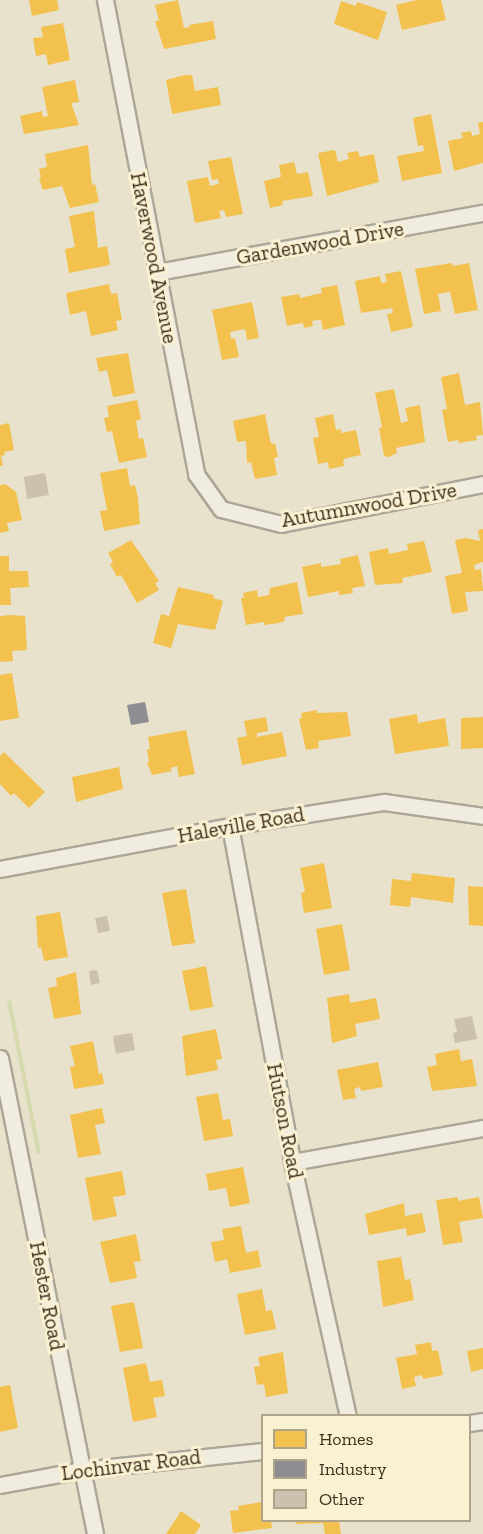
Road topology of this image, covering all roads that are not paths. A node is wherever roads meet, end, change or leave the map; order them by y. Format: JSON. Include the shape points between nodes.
{"nodes":[{"id":1,"x":105,"y":0,"type":"edge"},
{"id":2,"x":483,"y":213,"type":"edge"},
{"id":3,"x":157,"y":272,"type":"junction"},
{"id":4,"x":483,"y":484,"type":"edge"},
{"id":5,"x":221,"y":509,"type":"joint"},
{"id":6,"x":483,"y":816,"type":"edge"},
{"id":7,"x":230,"y":826,"type":"junction"},
{"id":8,"x":0,"y":869,"type":"edge"},
{"id":9,"x":0,"y":1058,"type":"edge"},
{"id":10,"x":483,"y":1128,"type":"edge"},
{"id":11,"x":292,"y":1162,"type":"junction"},
{"id":12,"x":348,"y":1414,"type":"edge"},
{"id":13,"x":261,"y":1451,"type":"edge"},
{"id":14,"x":81,"y":1470,"type":"junction"},
{"id":15,"x":0,"y":1485,"type":"edge"},
{"id":16,"x":95,"y":1534,"type":"edge"}],
"edges":[{"from":1,"to":3,"type":"street","name":"Haverwood Avenue"},
{"from":2,"to":3,"type":"street","name":"Gardenwood Drive"},
{"from":3,"to":5,"type":"street","name":"Haverwood Avenue","via":[[196,474]]},
{"from":4,"to":5,"type":"street","name":"Autumnwood Drive","via":[[280,524]]},
{"from":6,"to":7,"type":"street","name":"Haleville Road","via":[[384,802]]},
{"from":7,"to":8,"type":"street","name":"Haleville Road"},
{"from":7,"to":11,"type":"street","name":"Hutson Road"},
{"from":9,"to":14,"type":"street","name":"Hester Road"},
{"from":10,"to":11,"type":"street"},
{"from":11,"to":12,"type":"street","name":"Hutson Road"},
{"from":13,"to":14,"type":"street","name":"Lochinvar Road"},
{"from":14,"to":15,"type":"street","name":"Lochinvar Road"},
{"from":14,"to":16,"type":"street","name":"Hester Road"}]}
